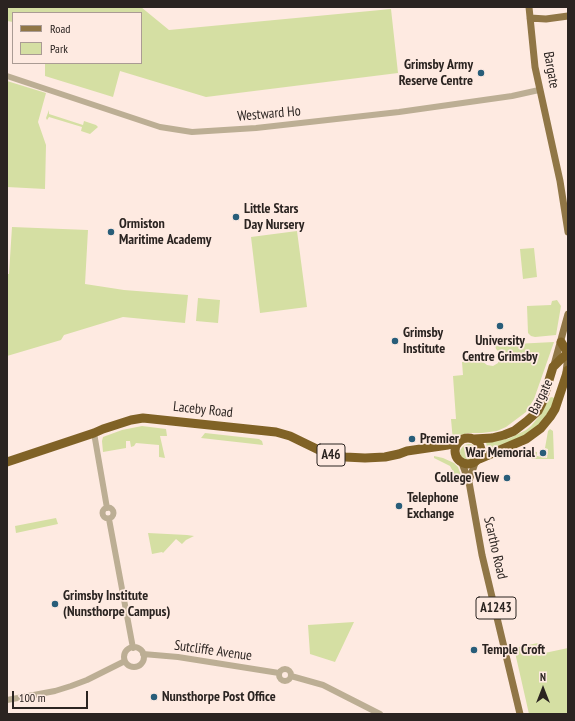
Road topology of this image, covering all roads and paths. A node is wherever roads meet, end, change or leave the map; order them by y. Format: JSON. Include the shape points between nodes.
{"nodes":[{"id":1,"x":529,"y":7,"type":"edge"},
{"id":2,"x":568,"y":16,"type":"edge"},
{"id":3,"x":530,"y":18,"type":"junction"},
{"id":4,"x":7,"y":76,"type":"edge"},
{"id":5,"x":539,"y":90,"type":"junction"},
{"id":6,"x":568,"y":232,"type":"edge"},
{"id":7,"x":568,"y":314,"type":"edge"},
{"id":8,"x":560,"y":342,"type":"junction"},
{"id":9,"x":568,"y":354,"type":"edge"},
{"id":10,"x":553,"y":368,"type":"junction"},
{"id":11,"x":567,"y":371,"type":"edge"},
{"id":12,"x":546,"y":392,"type":"junction"},
{"id":13,"x":559,"y":396,"type":"junction"},
{"id":14,"x":94,"y":433,"type":"junction"},
{"id":15,"x":474,"y":439,"type":"junction"},
{"id":16,"x":459,"y":442,"type":"junction"},
{"id":17,"x":399,"y":454,"type":"junction"},
{"id":18,"x":456,"y":456,"type":"junction"},
{"id":19,"x":477,"y":461,"type":"junction"},
{"id":20,"x":7,"y":462,"type":"edge"},
{"id":21,"x":462,"y":463,"type":"junction"},
{"id":22,"x":469,"y":482,"type":"junction"},
{"id":23,"x":133,"y":648,"type":"junction"},
{"id":24,"x":143,"y":654,"type":"junction"},
{"id":25,"x":125,"y":661,"type":"junction"},
{"id":26,"x":7,"y":700,"type":"edge"},
{"id":27,"x":380,"y":714,"type":"edge"},
{"id":28,"x":520,"y":714,"type":"edge"}],
"edges":[{"from":1,"to":3,"type":"main road","name":"Bargate"},
{"from":2,"to":3,"type":"main road"},
{"from":3,"to":5,"type":"main road","name":"Bargate"},
{"from":4,"to":5,"type":"street","name":"Westward Ho","via":[[160,127],[192,132],[256,128],[399,112]]},
{"from":5,"to":6,"type":"main road","name":"Bargate","via":[[560,180]]},
{"from":7,"to":8,"type":"main road","name":"Bargate"},
{"from":8,"to":9,"type":"highway"},
{"from":8,"to":10,"type":"main road","name":"Bargate"},
{"from":9,"to":10,"type":"highway","number":"A46"},
{"from":9,"to":11,"type":"main road","name":"Bargate"},
{"from":10,"to":12,"type":"highway","name":"Bargate","number":"A46"},
{"from":11,"to":13,"type":"highway","name":"Bargate"},
{"from":12,"to":13,"type":"highway"},
{"from":12,"to":15,"type":"highway","name":"Bargate","number":"A46","via":[[538,411],[514,431],[492,438]]},
{"from":13,"to":19,"type":"highway","name":"Bargate","via":[[550,417],[535,433],[513,446]]},
{"from":14,"to":17,"type":"highway","name":"Laceby Road","number":"A46","via":[[103,428],[144,418],[276,432],[325,453],[345,457],[370,458]]},
{"from":14,"to":20,"type":"highway","name":"Laceby Road","number":"A46"},
{"from":14,"to":23,"type":"street","via":[[107,508],[103,510],[102,515],[109,519]]},
{"from":15,"to":16,"type":"highway","number":"A46"},
{"from":15,"to":19,"type":"highway","via":[[481,448],[481,455]]},
{"from":16,"to":17,"type":"highway","name":"Laceby Road","number":"A46"},
{"from":16,"to":18,"type":"highway"},
{"from":17,"to":18,"type":"highway","name":"Laceby Road","number":"A46","via":[[443,451]]},
{"from":18,"to":21,"type":"highway"},
{"from":19,"to":21,"type":"highway"},
{"from":19,"to":22,"type":"main road","name":"Scartho Road","number":"A1243"},
{"from":21,"to":22,"type":"main road","name":"Scartho Road","number":"A1243"},
{"from":22,"to":28,"type":"main road","name":"Scartho Road","number":"A1243","via":[[482,555]]},
{"from":23,"to":24,"type":"street","via":[[139,649]]},
{"from":23,"to":25,"type":"street","via":[[126,652]]},
{"from":24,"to":25,"type":"street","via":[[142,662],[136,667]]},
{"from":24,"to":27,"type":"street","name":"Sutcliffe Avenue","via":[[279,673],[279,678],[283,681],[291,676],[323,685]]},
{"from":25,"to":26,"type":"street","via":[[71,686]]}]}
